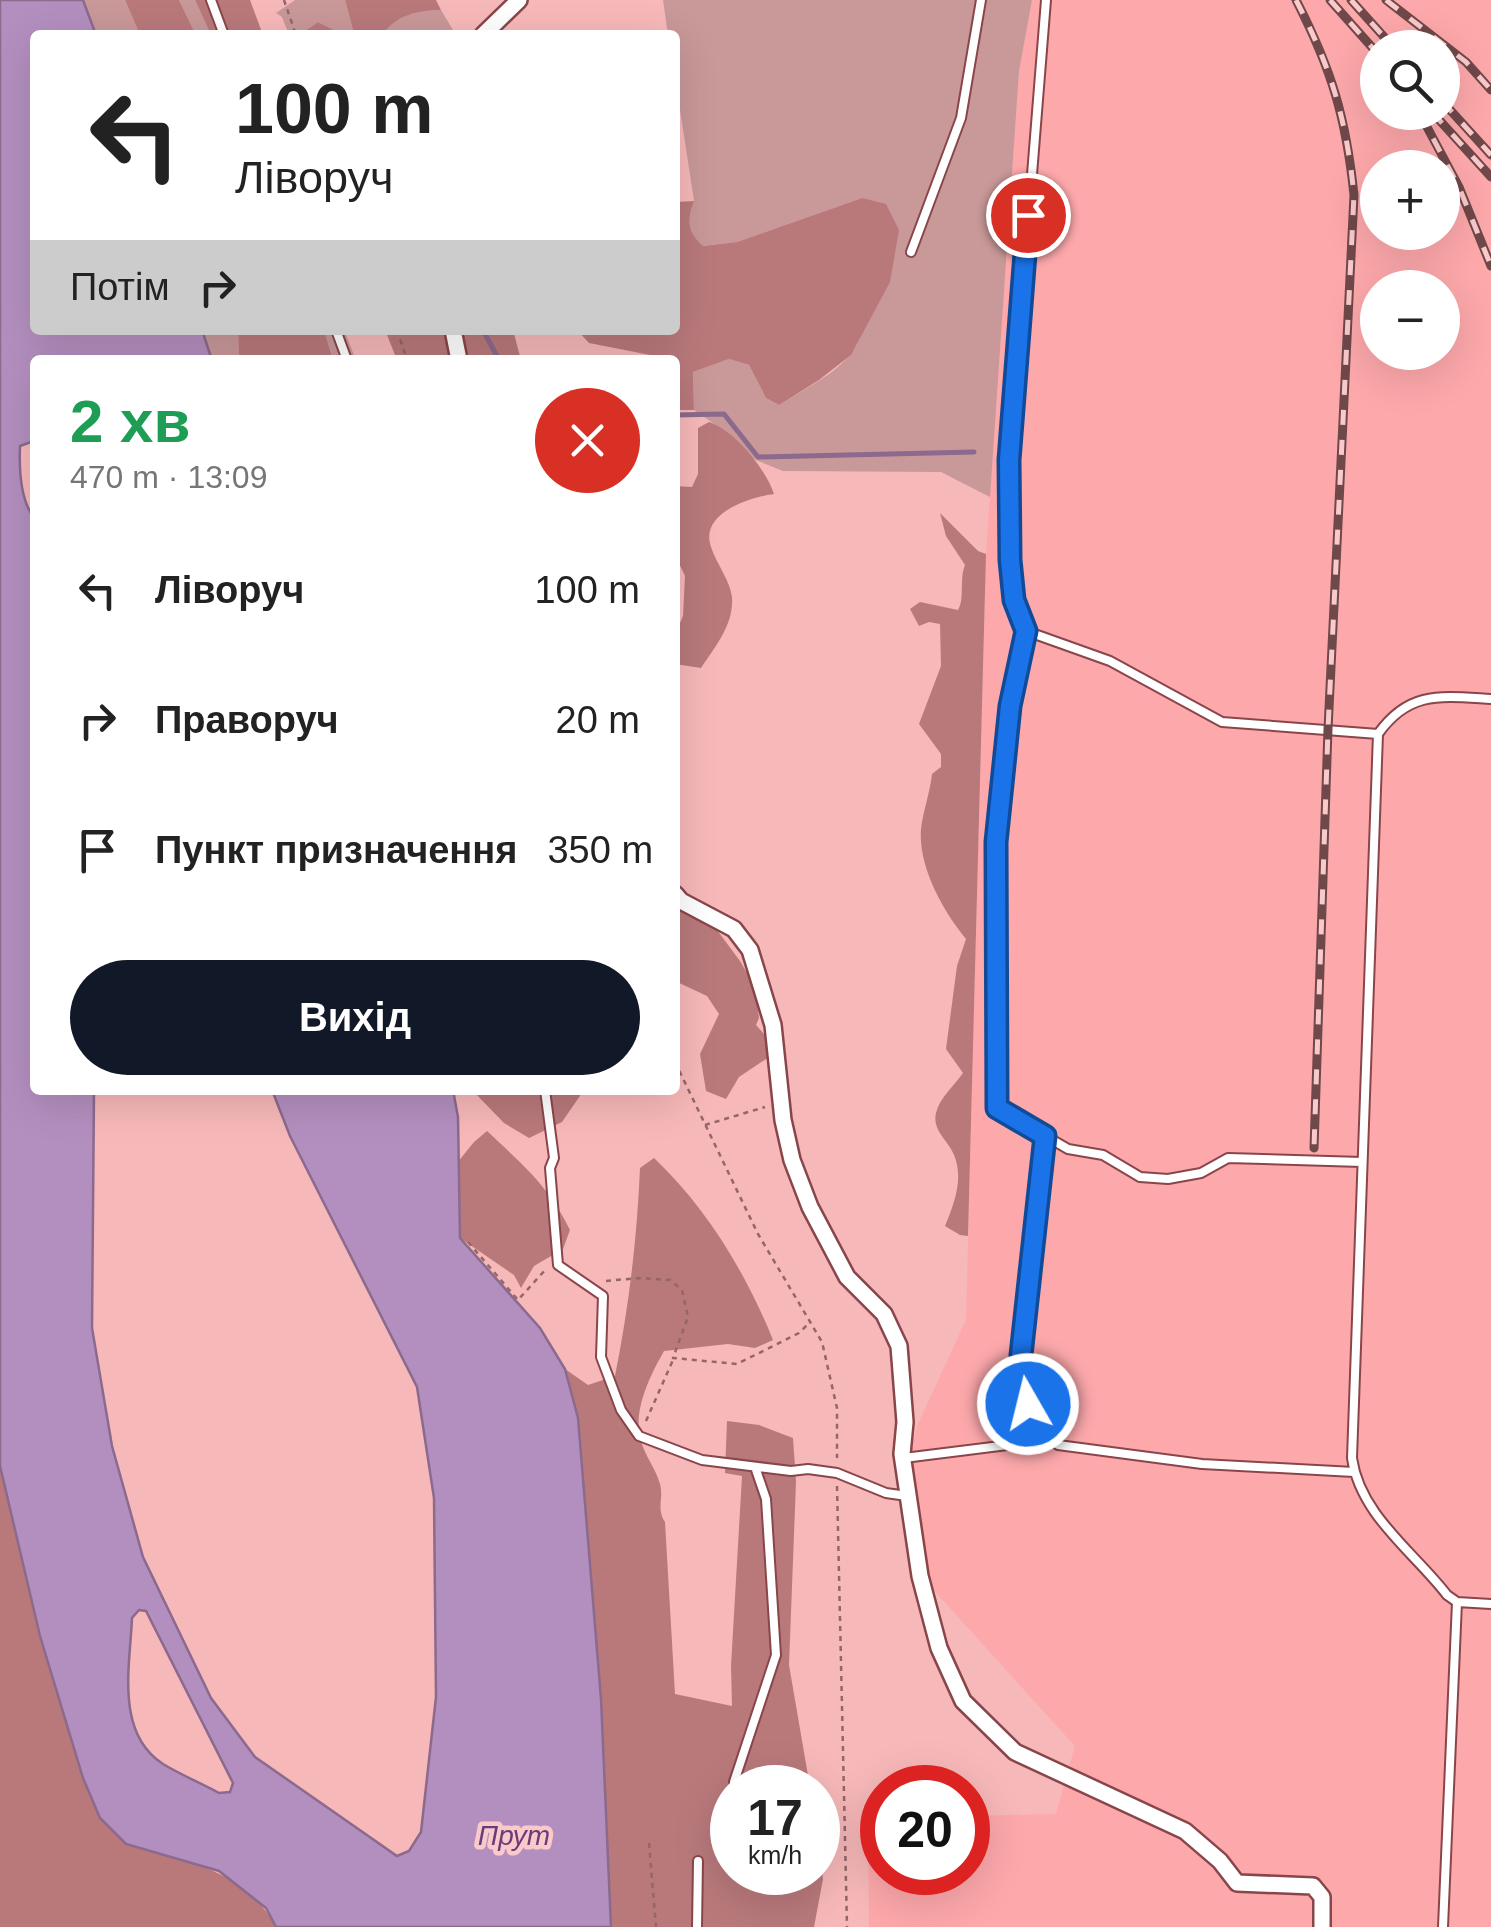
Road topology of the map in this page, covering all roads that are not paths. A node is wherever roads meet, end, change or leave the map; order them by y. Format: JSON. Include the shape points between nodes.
{"nodes":[{"id":1,"x":211,"y":0,"type":"edge"},
{"id":2,"x":519,"y":0,"type":"edge"},
{"id":3,"x":980,"y":0,"type":"edge"},
{"id":4,"x":1046,"y":0,"type":"edge"},
{"id":5,"x":222,"y":30,"type":"edge"},
{"id":6,"x":489,"y":30,"type":"edge"},
{"id":7,"x":911,"y":252,"type":"dead end"},
{"id":8,"x":1026,"y":631,"type":"junction"},
{"id":9,"x":1491,"y":699,"type":"edge"},
{"id":10,"x":1378,"y":734,"type":"junction"},
{"id":11,"x":680,"y":900,"type":"edge"},
{"id":12,"x":546,"y":1095,"type":"edge"},
{"id":13,"x":1045,"y":1136,"type":"junction"},
{"id":14,"x":1362,"y":1162,"type":"junction"},
{"id":15,"x":1048,"y":1440,"type":"junction"},
{"id":16,"x":903,"y":1458,"type":"junction"},
{"id":17,"x":754,"y":1467,"type":"junction"},
{"id":18,"x":1354,"y":1472,"type":"junction"},
{"id":19,"x":908,"y":1496,"type":"junction"},
{"id":20,"x":1457,"y":1602,"type":"junction"},
{"id":21,"x":1491,"y":1604,"type":"edge"},
{"id":22,"x":740,"y":1765,"type":"edge"},
{"id":23,"x":698,"y":1861,"type":"dead end"},
{"id":24,"x":697,"y":1927,"type":"edge"},
{"id":25,"x":1322,"y":1927,"type":"edge"},
{"id":26,"x":1444,"y":1927,"type":"edge"}],
"edges":[{"from":1,"to":5,"type":"lane"},
{"from":2,"to":6,"type":"street"},
{"from":3,"to":7,"type":"lane","via":[[961,118]]},
{"from":4,"to":8,"type":"lane","via":[[1009,460],[1010,560]]},
{"from":8,"to":10,"type":"lane","via":[[1110,661],[1222,722]]},
{"from":8,"to":13,"type":"lane","via":[[1010,706],[996,842],[997,1108]]},
{"from":9,"to":10,"type":"lane","via":[[1424,698],[1392,714]]},
{"from":10,"to":14,"type":"lane"},
{"from":11,"to":16,"type":"street","via":[[734,929],[750,950],[773,1025],[792,1160],[847,1277],[884,1314],[899,1346]]},
{"from":12,"to":17,"type":"lane","via":[[558,1265],[603,1296],[601,1357],[621,1410],[639,1436],[702,1460]]},
{"from":13,"to":14,"type":"lane","via":[[1140,1177],[1201,1173],[1228,1158]]},
{"from":13,"to":15,"type":"lane","via":[[1021,1355],[1028,1404]]},
{"from":14,"to":18,"type":"lane"},
{"from":15,"to":16,"type":"lane"},
{"from":15,"to":18,"type":"lane","via":[[1202,1464]]},
{"from":16,"to":19,"type":"street"},
{"from":17,"to":19,"type":"lane","via":[[837,1473]]},
{"from":17,"to":22,"type":"lane","via":[[766,1499],[776,1656]]},
{"from":18,"to":20,"type":"lane","via":[[1388,1530]]},
{"from":19,"to":25,"type":"street","via":[[938,1648],[963,1701],[985,1726],[1047,1770],[1185,1831],[1237,1882],[1313,1886],[1322,1897]]},
{"from":20,"to":21,"type":"lane"},
{"from":20,"to":26,"type":"lane"},
{"from":23,"to":24,"type":"lane"}]}
